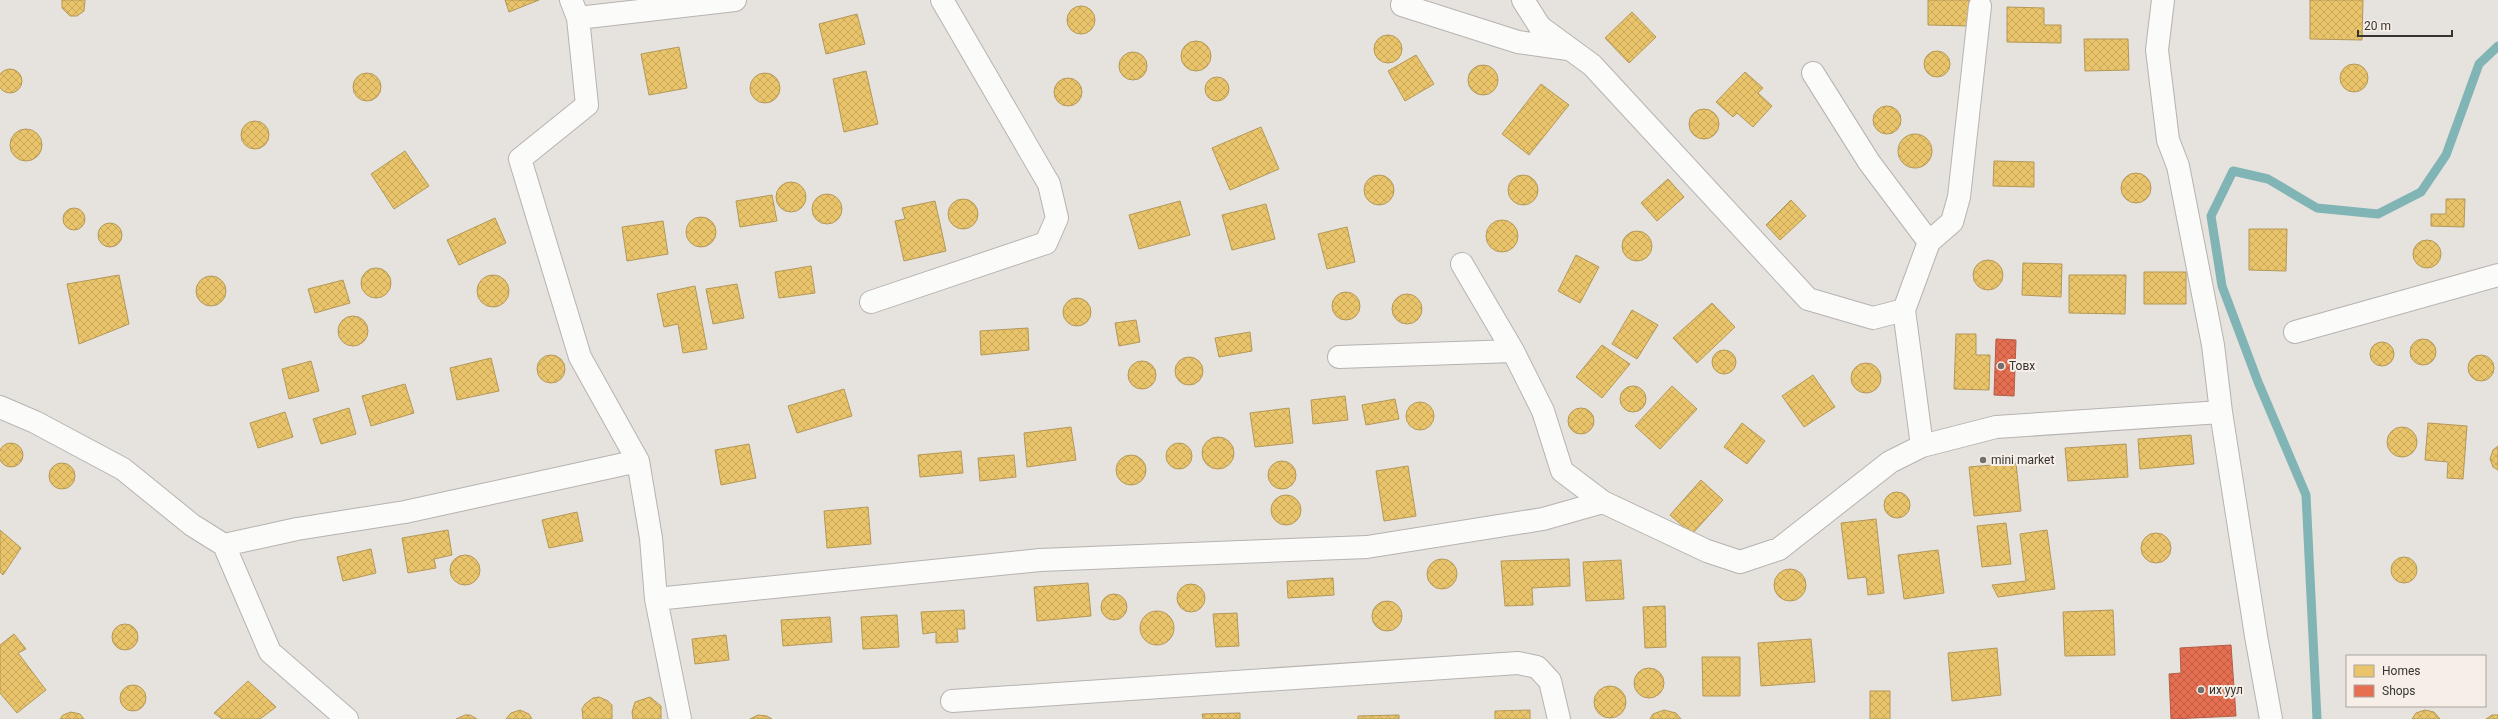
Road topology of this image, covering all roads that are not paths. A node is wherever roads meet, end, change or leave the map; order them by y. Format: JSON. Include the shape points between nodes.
{"nodes":[{"id":1,"x":734,"y":0,"type":"edge"},
{"id":2,"x":942,"y":0,"type":"edge"},
{"id":3,"x":1523,"y":0,"type":"edge"},
{"id":4,"x":2163,"y":0,"type":"edge"},
{"id":5,"x":1402,"y":5,"type":"dead end"},
{"id":6,"x":1980,"y":6,"type":"dead end"},
{"id":7,"x":575,"y":9,"type":"edge"},
{"id":8,"x":1570,"y":49,"type":"junction"},
{"id":9,"x":1813,"y":73,"type":"dead end"},
{"id":10,"x":1929,"y":242,"type":"junction"},
{"id":11,"x":1462,"y":264,"type":"dead end"},
{"id":12,"x":2498,"y":275,"type":"edge"},
{"id":13,"x":871,"y":302,"type":"dead end"},
{"id":14,"x":1904,"y":310,"type":"junction"},
{"id":15,"x":2295,"y":332,"type":"dead end"},
{"id":16,"x":1513,"y":351,"type":"junction"},
{"id":17,"x":1339,"y":357,"type":"dead end"},
{"id":18,"x":0,"y":407,"type":"edge"},
{"id":19,"x":2221,"y":412,"type":"junction"},
{"id":20,"x":1922,"y":446,"type":"junction"},
{"id":21,"x":638,"y":461,"type":"junction"},
{"id":22,"x":1603,"y":502,"type":"junction"},
{"id":23,"x":224,"y":545,"type":"junction"},
{"id":24,"x":656,"y":599,"type":"junction"},
{"id":25,"x":952,"y":701,"type":"dead end"},
{"id":26,"x":347,"y":719,"type":"edge"},
{"id":27,"x":680,"y":719,"type":"edge"},
{"id":28,"x":1559,"y":719,"type":"edge"},
{"id":29,"x":2271,"y":719,"type":"edge"}],
"edges":[{"from":1,"to":7,"type":"street"},
{"from":2,"to":13,"type":"street","via":[[1049,184],[1057,218],[1046,243]]},
{"from":3,"to":8,"type":"street","via":[[1540,27]]},
{"from":4,"to":19,"type":"street","via":[[2157,50],[2168,140],[2178,166],[2213,345]]},
{"from":5,"to":8,"type":"street","via":[[1518,42]]},
{"from":6,"to":10,"type":"street","via":[[1959,197],[1952,222]]},
{"from":7,"to":21,"type":"street","via":[[587,105],[520,159],[580,357]]},
{"from":8,"to":14,"type":"street","via":[[1592,65],[1808,300],[1874,318]]},
{"from":9,"to":10,"type":"street","via":[[1869,162]]},
{"from":10,"to":14,"type":"street"},
{"from":11,"to":16,"type":"street"},
{"from":12,"to":15,"type":"street"},
{"from":14,"to":20,"type":"street"},
{"from":16,"to":17,"type":"street"},
{"from":16,"to":22,"type":"street","via":[[1543,411],[1562,471]]},
{"from":18,"to":23,"type":"street","via":[[35,422],[123,469],[192,525]]},
{"from":19,"to":20,"type":"street","via":[[1996,427]]},
{"from":19,"to":29,"type":"street"},
{"from":20,"to":22,"type":"street","via":[[1890,462],[1779,549],[1740,562],[1707,551]]},
{"from":21,"to":23,"type":"street","via":[[405,512],[297,529]]},
{"from":21,"to":24,"type":"street","via":[[651,538]]},
{"from":22,"to":24,"type":"street","via":[[1543,519],[1367,547],[1040,560]]},
{"from":23,"to":26,"type":"street","via":[[270,652]]},
{"from":24,"to":27,"type":"street"},
{"from":25,"to":28,"type":"street","via":[[1518,663],[1537,667],[1550,681]]}]}
